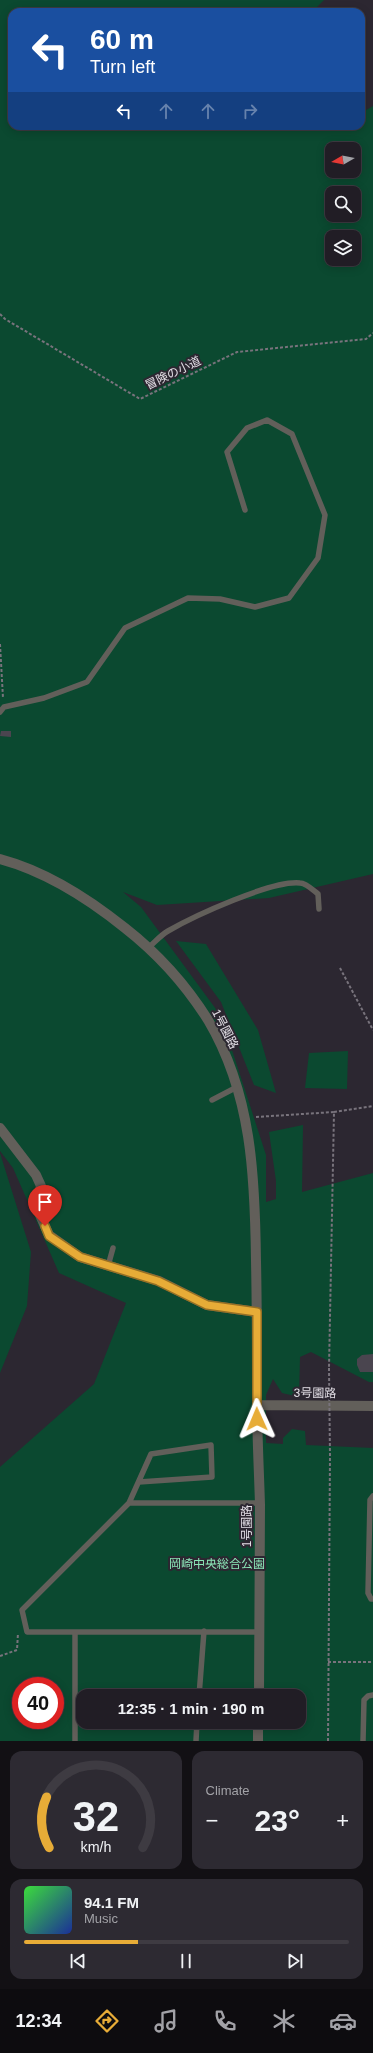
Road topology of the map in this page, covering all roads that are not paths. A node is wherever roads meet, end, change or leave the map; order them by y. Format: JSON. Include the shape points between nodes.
{"nodes":[{"id":1,"x":245,"y":510,"type":"dead end"},
{"id":2,"x":2,"y":709,"type":"edge"},
{"id":3,"x":0,"y":859,"type":"edge"},
{"id":4,"x":319,"y":909,"type":"dead end"},
{"id":5,"x":149,"y":947,"type":"junction"},
{"id":6,"x":237,"y":1087,"type":"junction"},
{"id":7,"x":212,"y":1100,"type":"dead end"},
{"id":8,"x":0,"y":1128,"type":"edge"},
{"id":9,"x":113,"y":1248,"type":"dead end"},
{"id":10,"x":108,"y":1267,"type":"junction"},
{"id":11,"x":257,"y":1312,"type":"junction"},
{"id":12,"x":257,"y":1405,"type":"junction"},
{"id":13,"x":373,"y":1406,"type":"edge"},
{"id":14,"x":138,"y":1482,"type":"junction"},
{"id":15,"x":373,"y":1496,"type":"edge"},
{"id":16,"x":129,"y":1503,"type":"junction"},
{"id":17,"x":260,"y":1503,"type":"junction"},
{"id":18,"x":373,"y":1599,"type":"edge"},
{"id":19,"x":204,"y":1631,"type":"junction"},
{"id":20,"x":75,"y":1632,"type":"junction"},
{"id":21,"x":259,"y":1632,"type":"junction"},
{"id":22,"x":200,"y":1689,"type":"edge"},
{"id":23,"x":259,"y":1689,"type":"edge"},
{"id":24,"x":373,"y":1695,"type":"edge"},
{"id":25,"x":197,"y":1729,"type":"edge"},
{"id":26,"x":258,"y":1729,"type":"edge"},
{"id":27,"x":75,"y":1741,"type":"edge"},
{"id":28,"x":196,"y":1741,"type":"edge"},
{"id":29,"x":258,"y":1741,"type":"edge"},
{"id":30,"x":363,"y":1741,"type":"edge"}],
"edges":[{"from":1,"to":2,"type":"lane","via":[[227,452],[246,428],[267,420],[292,434],[325,516],[318,558],[289,598],[255,607],[220,599],[188,598],[125,628],[87,682],[44,698]]},
{"from":3,"to":5,"type":"street","name":"1号園路","via":[[15,863],[67,888],[109,914]]},
{"from":4,"to":5,"type":"lane","via":[[318,894],[302,883],[285,882],[259,890],[191,920],[166,932]]},
{"from":5,"to":6,"type":"street","name":"1号園路","via":[[208,1020]]},
{"from":6,"to":7,"type":"lane"},
{"from":6,"to":11,"type":"street","name":"1号園路","via":[[252,1151]]},
{"from":8,"to":10,"type":"street","via":[[36,1175],[41,1186],[36,1206],[49,1236],[80,1257]]},
{"from":9,"to":10,"type":"lane"},
{"from":10,"to":11,"type":"street","via":[[158,1281],[207,1305]]},
{"from":11,"to":12,"type":"street","name":"1号園路"},
{"from":12,"to":13,"type":"street","name":"3号園路"},
{"from":12,"to":17,"type":"street","name":"1号園路"},
{"from":14,"to":14,"type":"lane","via":[[152,1454],[211,1445],[212,1477]]},
{"from":14,"to":16,"type":"lane"},
{"from":15,"to":18,"type":"lane","via":[[370,1500],[368,1593]]},
{"from":16,"to":17,"type":"lane"},
{"from":16,"to":20,"type":"lane","via":[[22,1610],[27,1632]]},
{"from":17,"to":21,"type":"street","name":"1号園路"},
{"from":19,"to":20,"type":"lane"},
{"from":19,"to":21,"type":"lane"},
{"from":19,"to":22,"type":"lane"},
{"from":20,"to":27,"type":"lane"},
{"from":21,"to":23,"type":"street","name":"1号園路"},
{"from":24,"to":30,"type":"lane","via":[[364,1700]]},
{"from":25,"to":28,"type":"lane"},
{"from":26,"to":29,"type":"street"}]}
